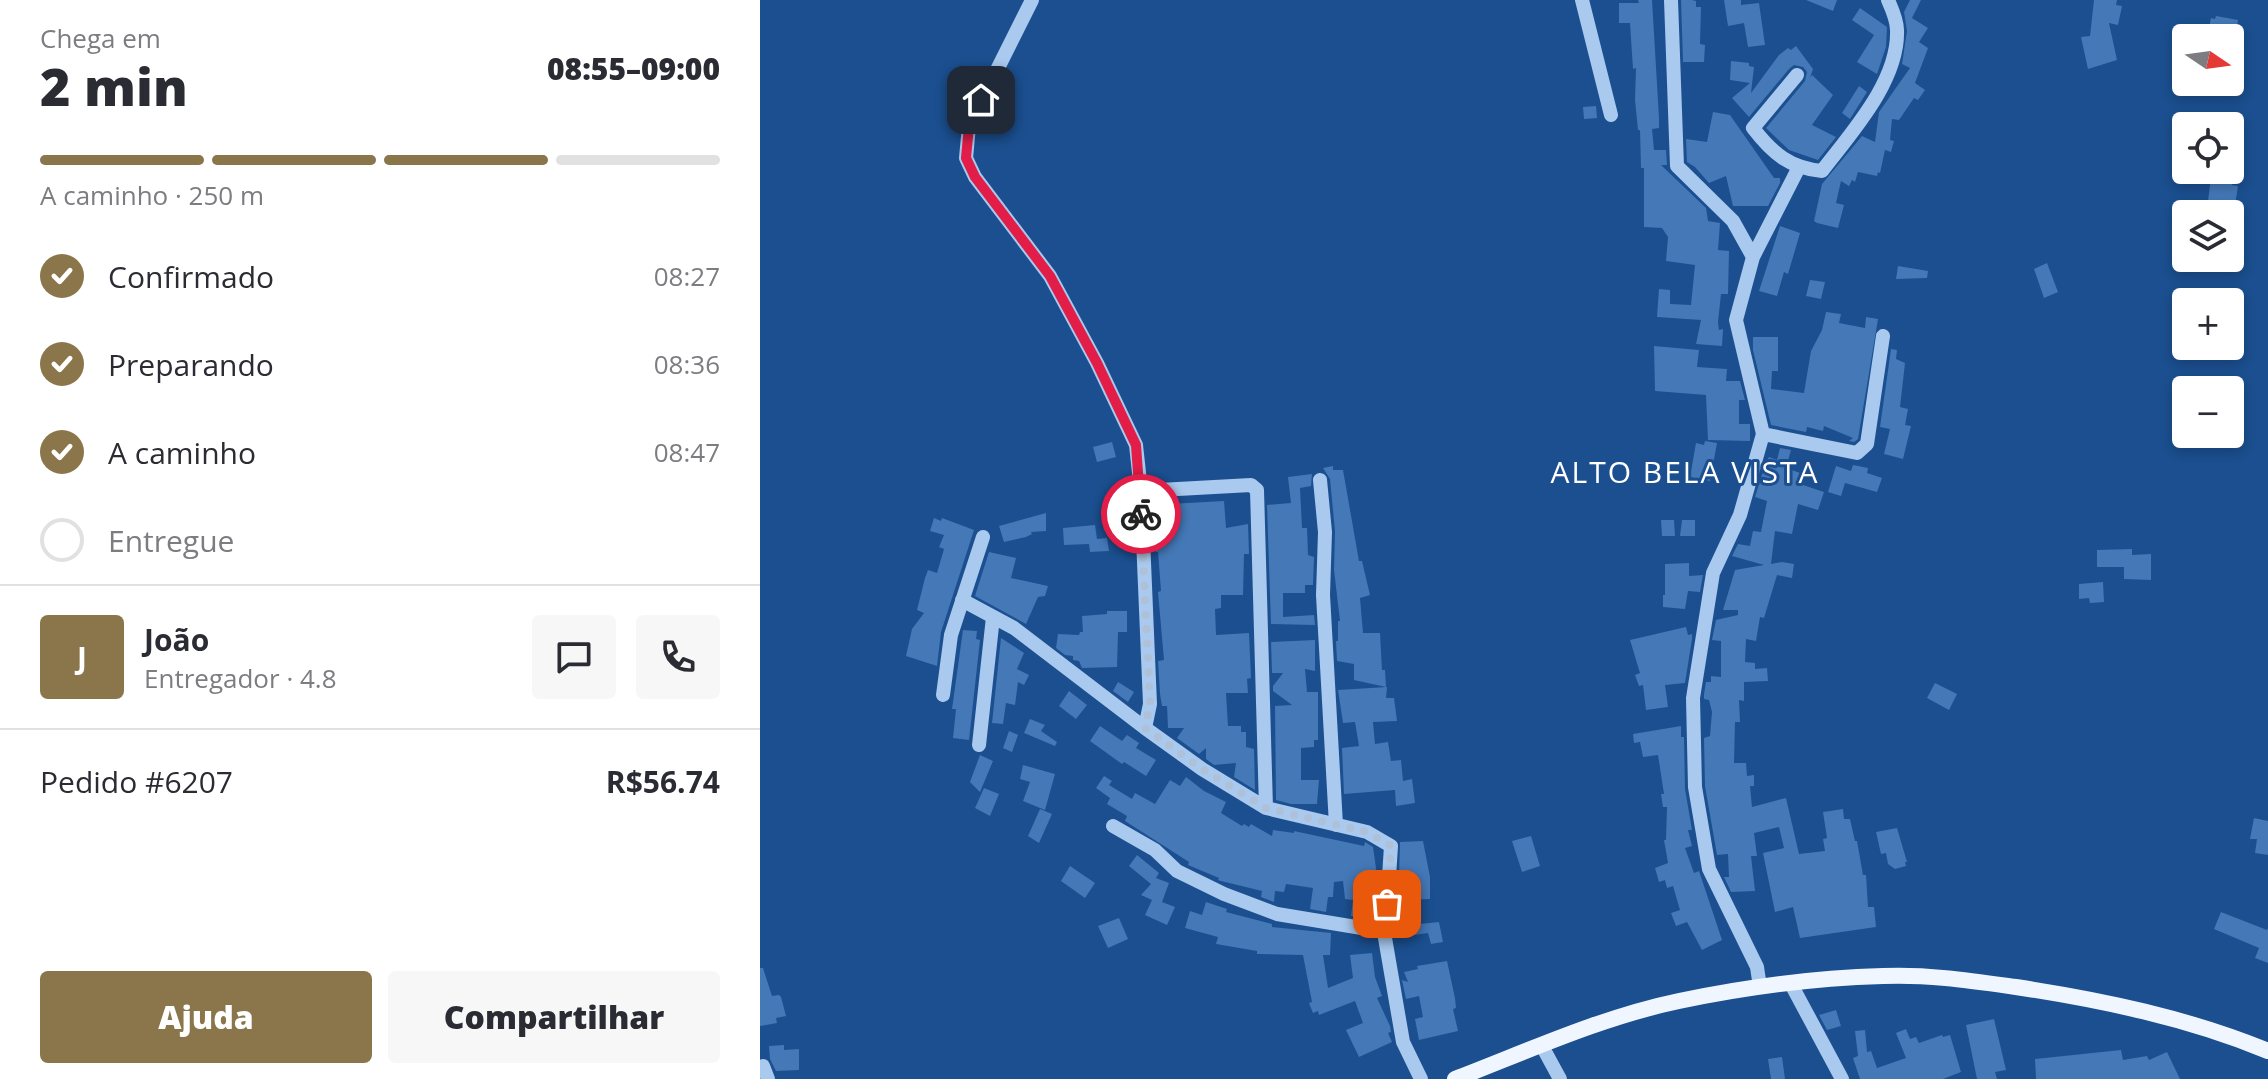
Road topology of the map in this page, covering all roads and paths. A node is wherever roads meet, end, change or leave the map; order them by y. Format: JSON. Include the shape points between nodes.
{"nodes":[{"id":1,"x":1032,"y":0,"type":"edge"},
{"id":2,"x":1582,"y":0,"type":"edge"},
{"id":3,"x":1671,"y":0,"type":"edge"},
{"id":4,"x":1888,"y":0,"type":"edge"},
{"id":5,"x":1797,"y":75,"type":"dead end"},
{"id":6,"x":1611,"y":115,"type":"dead end"},
{"id":7,"x":1798,"y":169,"type":"junction"},
{"id":8,"x":1753,"y":257,"type":"junction"},
{"id":9,"x":1883,"y":336,"type":"dead end"},
{"id":10,"x":1763,"y":434,"type":"junction"},
{"id":11,"x":1320,"y":480,"type":"dead end"},
{"id":12,"x":1141,"y":491,"type":"junction"},
{"id":13,"x":983,"y":537,"type":"dead end"},
{"id":14,"x":962,"y":600,"type":"junction"},
{"id":15,"x":993,"y":617,"type":"junction"},
{"id":16,"x":943,"y":695,"type":"dead end"},
{"id":17,"x":1145,"y":728,"type":"junction"},
{"id":18,"x":979,"y":745,"type":"dead end"},
{"id":19,"x":1266,"y":808,"type":"junction"},
{"id":20,"x":1336,"y":825,"type":"junction"},
{"id":21,"x":1113,"y":826,"type":"dead end"},
{"id":22,"x":1386,"y":932,"type":"junction"},
{"id":23,"x":1791,"y":984,"type":"junction"},
{"id":24,"x":1760,"y":987,"type":"junction"},
{"id":25,"x":1542,"y":1046,"type":"junction"},
{"id":26,"x":2268,"y":1051,"type":"edge"},
{"id":27,"x":1421,"y":1079,"type":"edge"},
{"id":28,"x":1455,"y":1079,"type":"edge"},
{"id":29,"x":1560,"y":1079,"type":"edge"},
{"id":30,"x":1842,"y":1079,"type":"edge"}],
"edges":[{"from":1,"to":12,"type":"street","via":[[969,126],[966,158],[1050,276],[1097,363],[1136,445]]},
{"from":2,"to":6,"type":"street"},
{"from":3,"to":8,"type":"street","via":[[1677,166],[1733,221]]},
{"from":4,"to":7,"type":"street","via":[[1897,28],[1896,47],[1874,103],[1822,171]]},
{"from":5,"to":7,"type":"street","via":[[1753,128],[1765,145]]},
{"from":7,"to":8,"type":"street"},
{"from":8,"to":10,"type":"street","via":[[1736,320]]},
{"from":9,"to":10,"type":"street","via":[[1867,444],[1857,453]]},
{"from":10,"to":24,"type":"street","via":[[1740,515],[1713,573],[1693,698],[1695,787],[1709,869],[1757,967]]},
{"from":11,"to":20,"type":"street"},
{"from":12,"to":17,"type":"street","via":[[1150,704]]},
{"from":12,"to":19,"type":"street","via":[[1251,485],[1257,490]]},
{"from":13,"to":14,"type":"street"},
{"from":14,"to":15,"type":"street"},
{"from":14,"to":16,"type":"street"},
{"from":15,"to":17,"type":"street"},
{"from":15,"to":18,"type":"street"},
{"from":17,"to":19,"type":"street"},
{"from":19,"to":20,"type":"street"},
{"from":20,"to":22,"type":"street","via":[[1367,832],[1391,846]]},
{"from":21,"to":22,"type":"street","via":[[1155,850],[1177,871],[1224,894],[1277,914]]},
{"from":22,"to":27,"type":"street","via":[[1403,1042]]},
{"from":23,"to":24,"type":"main road"},
{"from":23,"to":26,"type":"main road","via":[[1885,976],[1973,981],[2089,998],[2225,1033]]},
{"from":23,"to":30,"type":"street"},
{"from":24,"to":25,"type":"main road","via":[[1609,1020]]},
{"from":25,"to":28,"type":"main road"},
{"from":25,"to":29,"type":"street"}]}
